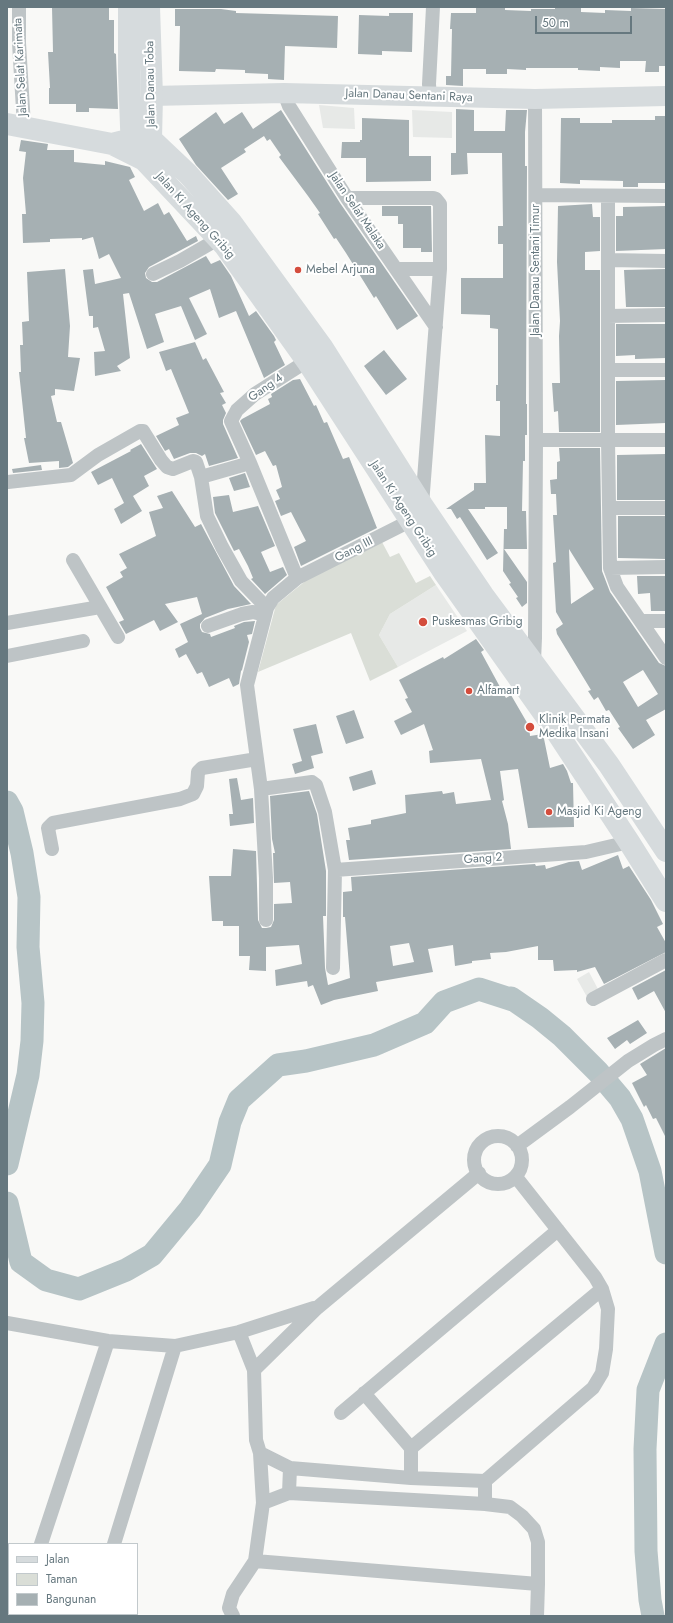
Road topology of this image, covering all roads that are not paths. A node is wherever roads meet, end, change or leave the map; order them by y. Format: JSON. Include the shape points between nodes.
{"nodes":[{"id":1,"x":19,"y":7,"type":"edge"},
{"id":2,"x":129,"y":7,"type":"edge"},
{"id":3,"x":149,"y":7,"type":"edge"},
{"id":4,"x":433,"y":7,"type":"edge"},
{"id":5,"x":13,"y":43,"type":"edge"},
{"id":6,"x":284,"y":93,"type":"junction"},
{"id":7,"x":152,"y":96,"type":"junction"},
{"id":8,"x":666,"y":96,"type":"edge"},
{"id":9,"x":430,"y":97,"type":"junction"},
{"id":10,"x":535,"y":99,"type":"junction"},
{"id":11,"x":16,"y":125,"type":"edge"},
{"id":12,"x":134,"y":147,"type":"junction"},
{"id":13,"x":536,"y":195,"type":"junction"},
{"id":14,"x":608,"y":196,"type":"junction"},
{"id":15,"x":666,"y":196,"type":"edge"},
{"id":16,"x":347,"y":198,"type":"junction"},
{"id":17,"x":218,"y":239,"type":"junction"},
{"id":18,"x":608,"y":260,"type":"junction"},
{"id":19,"x":666,"y":261,"type":"edge"},
{"id":20,"x":396,"y":269,"type":"junction"},
{"id":21,"x":440,"y":269,"type":"junction"},
{"id":22,"x":153,"y":274,"type":"dead end"},
{"id":23,"x":666,"y":315,"type":"edge"},
{"id":24,"x":608,"y":316,"type":"junction"},
{"id":25,"x":436,"y":327,"type":"junction"},
{"id":26,"x":307,"y":360,"type":"junction"},
{"id":27,"x":609,"y":370,"type":"junction"},
{"id":28,"x":666,"y":370,"type":"edge"},
{"id":29,"x":536,"y":440,"type":"junction"},
{"id":30,"x":608,"y":440,"type":"junction"},
{"id":31,"x":666,"y":440,"type":"edge"},
{"id":32,"x":250,"y":463,"type":"junction"},
{"id":33,"x":201,"y":477,"type":"junction"},
{"id":34,"x":7,"y":481,"type":"edge"},
{"id":35,"x":610,"y":508,"type":"junction"},
{"id":36,"x":666,"y":508,"type":"edge"},
{"id":37,"x":416,"y":513,"type":"junction"},
{"id":38,"x":73,"y":560,"type":"dead end"},
{"id":39,"x":666,"y":567,"type":"edge"},
{"id":40,"x":610,"y":568,"type":"junction"},
{"id":41,"x":297,"y":578,"type":"junction"},
{"id":42,"x":100,"y":607,"type":"junction"},
{"id":43,"x":266,"y":611,"type":"junction"},
{"id":44,"x":641,"y":621,"type":"junction"},
{"id":45,"x":666,"y":621,"type":"edge"},
{"id":46,"x":7,"y":623,"type":"edge"},
{"id":47,"x":208,"y":626,"type":"dead end"},
{"id":48,"x":118,"y":637,"type":"dead end"},
{"id":49,"x":83,"y":641,"type":"dead end"},
{"id":50,"x":7,"y":656,"type":"edge"},
{"id":51,"x":666,"y":658,"type":"edge"},
{"id":52,"x":534,"y":661,"type":"junction"},
{"id":53,"x":257,"y":759,"type":"junction"},
{"id":54,"x":261,"y":789,"type":"junction"},
{"id":55,"x":630,"y":842,"type":"junction"},
{"id":56,"x":52,"y":849,"type":"dead end"},
{"id":57,"x":666,"y":851,"type":"edge"},
{"id":58,"x":335,"y":870,"type":"junction"},
{"id":59,"x":662,"y":888,"type":"edge"},
{"id":60,"x":266,"y":920,"type":"dead end"},
{"id":61,"x":666,"y":960,"type":"edge"},
{"id":62,"x":333,"y":968,"type":"dead end"},
{"id":63,"x":593,"y":999,"type":"dead end"},
{"id":64,"x":666,"y":1039,"type":"edge"},
{"id":65,"x":517,"y":1146,"type":"junction"},
{"id":66,"x":478,"y":1173,"type":"junction"},
{"id":67,"x":516,"y":1177,"type":"junction"},
{"id":68,"x":558,"y":1230,"type":"junction"},
{"id":69,"x":602,"y":1290,"type":"junction"},
{"id":70,"x":317,"y":1308,"type":"junction"},
{"id":71,"x":7,"y":1323,"type":"edge"},
{"id":72,"x":239,"y":1332,"type":"junction"},
{"id":73,"x":108,"y":1341,"type":"junction"},
{"id":74,"x":175,"y":1346,"type":"junction"},
{"id":75,"x":254,"y":1370,"type":"junction"},
{"id":76,"x":364,"y":1393,"type":"junction"},
{"id":77,"x":341,"y":1413,"type":"dead end"},
{"id":78,"x":411,"y":1448,"type":"junction"},
{"id":79,"x":260,"y":1453,"type":"junction"},
{"id":80,"x":290,"y":1468,"type":"junction"},
{"id":81,"x":411,"y":1478,"type":"junction"},
{"id":82,"x":485,"y":1481,"type":"junction"},
{"id":83,"x":289,"y":1493,"type":"junction"},
{"id":84,"x":263,"y":1503,"type":"junction"},
{"id":85,"x":485,"y":1504,"type":"junction"},
{"id":86,"x":41,"y":1543,"type":"edge"},
{"id":87,"x":114,"y":1543,"type":"edge"},
{"id":88,"x":255,"y":1561,"type":"junction"},
{"id":89,"x":538,"y":1584,"type":"junction"},
{"id":90,"x":233,"y":1616,"type":"edge"},
{"id":91,"x":537,"y":1616,"type":"edge"}],
"edges":[{"from":1,"to":5,"type":"street","name":"Jalan Selat Karimata"},
{"from":2,"to":12,"type":"main road","name":"Jalan Danau Toba","via":[[129,72]]},
{"from":3,"to":7,"type":"main road","name":"Jalan Danau Toba"},
{"from":4,"to":9,"type":"street"},
{"from":5,"to":11,"type":"street","name":"Jalan Selat Karimata"},
{"from":6,"to":7,"type":"street","name":"Jalan Danau Sentani Raya"},
{"from":6,"to":9,"type":"street","name":"Jalan Danau Sentani Raya"},
{"from":6,"to":16,"type":"street","name":"Jalan Selat Malaka","via":[[289,106]]},
{"from":7,"to":12,"type":"main road","name":"Jalan Danau Toba"},
{"from":8,"to":10,"type":"street","name":"Jalan Danau Sentani Raya"},
{"from":9,"to":10,"type":"street","name":"Jalan Danau Sentani Raya"},
{"from":10,"to":13,"type":"street","name":"Jalan Danau Sentani Timur"},
{"from":11,"to":12,"type":"main road"},
{"from":12,"to":17,"type":"main road","name":"Jalan Ki Ageng Gribig"},
{"from":12,"to":37,"type":"main road","name":"Jalan Ki Ageng Gribig","via":[[188,174],[232,222],[322,347]]},
{"from":13,"to":14,"type":"street"},
{"from":13,"to":29,"type":"street","name":"Jalan Danau Sentani Timur"},
{"from":14,"to":15,"type":"street"},
{"from":14,"to":18,"type":"street"},
{"from":16,"to":20,"type":"street","name":"Jalan Selat Malaka"},
{"from":16,"to":21,"type":"street","via":[[436,199],[440,204]]},
{"from":17,"to":22,"type":"street"},
{"from":17,"to":26,"type":"main road","name":"Jalan Ki Ageng Gribig"},
{"from":18,"to":19,"type":"street"},
{"from":18,"to":24,"type":"street"},
{"from":20,"to":21,"type":"street"},
{"from":20,"to":25,"type":"street","name":"Jalan Selat Malaka"},
{"from":21,"to":25,"type":"street"},
{"from":23,"to":24,"type":"street"},
{"from":24,"to":27,"type":"street"},
{"from":25,"to":37,"type":"street"},
{"from":26,"to":32,"type":"street","name":"Gang 4","via":[[255,394],[236,410],[231,421]]},
{"from":26,"to":37,"type":"main road","name":"Jalan Ki Ageng Gribig"},
{"from":27,"to":28,"type":"street"},
{"from":27,"to":30,"type":"street"},
{"from":29,"to":30,"type":"street"},
{"from":29,"to":52,"type":"street","name":"Jalan Danau Sentani Timur"},
{"from":30,"to":31,"type":"street"},
{"from":30,"to":35,"type":"street"},
{"from":32,"to":33,"type":"street"},
{"from":32,"to":41,"type":"street"},
{"from":33,"to":34,"type":"street","via":[[195,461],[173,469],[166,467],[142,430],[98,455],[71,475]]},
{"from":33,"to":43,"type":"street","via":[[207,516],[222,547],[241,581]]},
{"from":35,"to":36,"type":"street"},
{"from":35,"to":40,"type":"street"},
{"from":37,"to":41,"type":"street","name":"Gang III"},
{"from":37,"to":52,"type":"main road","name":"Jalan Ki Ageng Gribig"},
{"from":37,"to":55,"type":"main road","name":"Jalan Ki Ageng Gribig","via":[[458,593],[547,718]]},
{"from":38,"to":42,"type":"street"},
{"from":39,"to":40,"type":"street"},
{"from":40,"to":44,"type":"street","via":[[617,587]]},
{"from":41,"to":43,"type":"street","name":"Gang III","via":[[273,598]]},
{"from":42,"to":46,"type":"street"},
{"from":42,"to":48,"type":"street"},
{"from":43,"to":47,"type":"street","via":[[242,614]]},
{"from":43,"to":53,"type":"street","via":[[246,685]]},
{"from":44,"to":45,"type":"street"},
{"from":44,"to":51,"type":"street"},
{"from":49,"to":50,"type":"street"},
{"from":52,"to":57,"type":"main road","name":"Jalan Ki Ageng Gribig","via":[[609,765]]},
{"from":53,"to":54,"type":"street"},
{"from":53,"to":56,"type":"street","via":[[202,768],[198,772],[197,786],[193,794],[180,799],[53,823],[48,828]]},
{"from":54,"to":58,"type":"street","via":[[314,783],[325,812]]},
{"from":54,"to":60,"type":"street"},
{"from":55,"to":58,"type":"street","name":"Gang 2","via":[[586,852]]},
{"from":55,"to":59,"type":"main road","name":"Jalan Ki Ageng Gribig"},
{"from":58,"to":62,"type":"street"},
{"from":61,"to":63,"type":"street"},
{"from":64,"to":65,"type":"street","via":[[628,1061]]},
{"from":65,"to":66,"type":"street","via":[[504,1137],[488,1139],[477,1150],[475,1166]]},
{"from":65,"to":67,"type":"street","via":[[522,1158],[520,1171]]},
{"from":66,"to":67,"type":"street","via":[[483,1179],[496,1184]]},
{"from":66,"to":70,"type":"street"},
{"from":67,"to":68,"type":"street"},
{"from":68,"to":69,"type":"street","via":[[595,1277]]},
{"from":68,"to":76,"type":"street"},
{"from":69,"to":78,"type":"street"},
{"from":69,"to":82,"type":"street","via":[[608,1309],[608,1324],[599,1381]]},
{"from":70,"to":72,"type":"street"},
{"from":70,"to":75,"type":"street"},
{"from":71,"to":73,"type":"street"},
{"from":72,"to":74,"type":"street"},
{"from":72,"to":75,"type":"street"},
{"from":73,"to":74,"type":"street"},
{"from":73,"to":86,"type":"street"},
{"from":74,"to":87,"type":"street"},
{"from":75,"to":79,"type":"street","via":[[256,1440]]},
{"from":76,"to":77,"type":"street"},
{"from":76,"to":78,"type":"street"},
{"from":78,"to":81,"type":"street"},
{"from":79,"to":80,"type":"street"},
{"from":79,"to":84,"type":"street"},
{"from":80,"to":81,"type":"street"},
{"from":80,"to":83,"type":"street"},
{"from":81,"to":82,"type":"street"},
{"from":82,"to":85,"type":"street"},
{"from":83,"to":84,"type":"street"},
{"from":83,"to":85,"type":"street"},
{"from":84,"to":88,"type":"street"},
{"from":85,"to":89,"type":"street","via":[[510,1507],[534,1529],[538,1542]]},
{"from":88,"to":89,"type":"street"},
{"from":88,"to":90,"type":"street","via":[[233,1594],[229,1608]]},
{"from":89,"to":91,"type":"street"}]}
